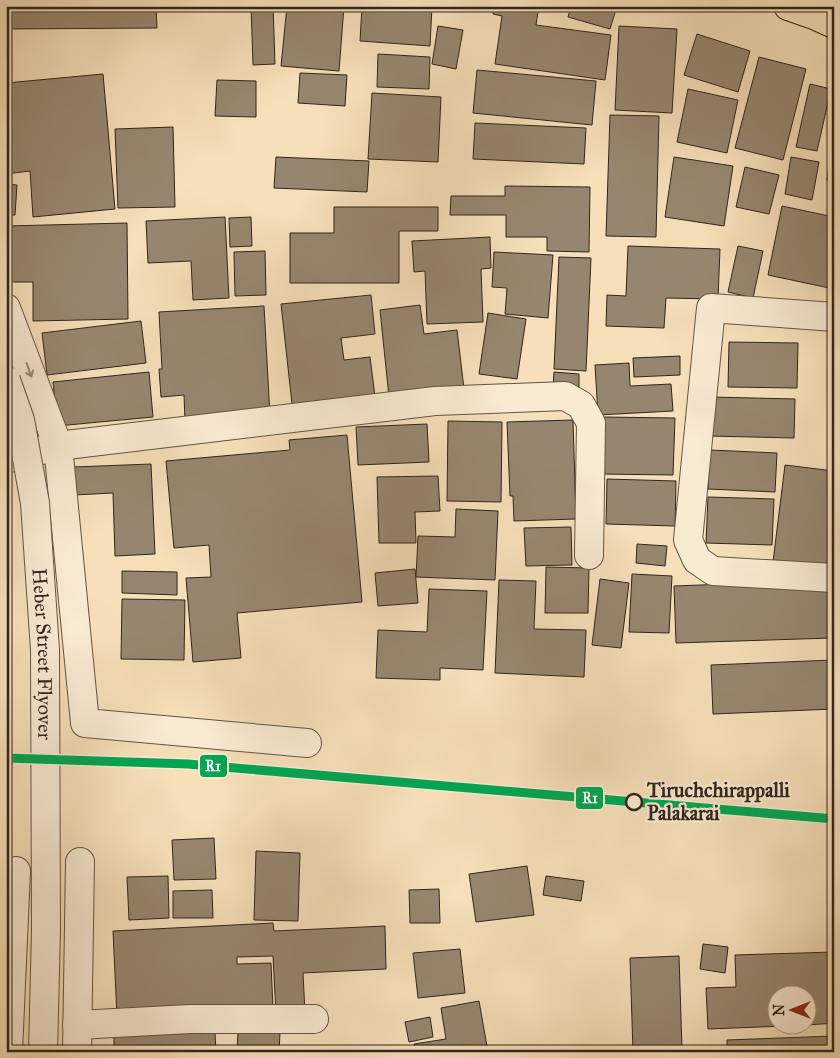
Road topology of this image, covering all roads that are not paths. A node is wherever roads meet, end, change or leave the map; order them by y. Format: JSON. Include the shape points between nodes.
{"nodes":[{"id":1,"x":788,"y":6,"type":"edge"},
{"id":2,"x":822,"y":15,"type":"edge"},
{"id":3,"x":6,"y":308,"type":"edge"},
{"id":4,"x":834,"y":316,"type":"edge"},
{"id":5,"x":6,"y":380,"type":"edge"},
{"id":6,"x":58,"y":446,"type":"junction"},
{"id":7,"x":6,"y":459,"type":"edge"},
{"id":8,"x":589,"y":555,"type":"dead end"},
{"id":9,"x":834,"y":578,"type":"edge"},
{"id":10,"x":307,"y":743,"type":"dead end"},
{"id":11,"x":80,"y":862,"type":"dead end"},
{"id":12,"x":16,"y":871,"type":"dead end"},
{"id":13,"x":314,"y":1019,"type":"dead end"},
{"id":14,"x":77,"y":1025,"type":"junction"},
{"id":15,"x":8,"y":1052,"type":"edge"},
{"id":16,"x":43,"y":1052,"type":"edge"},
{"id":17,"x":77,"y":1052,"type":"edge"}],
"edges":[{"from":1,"to":2,"type":"main road"},
{"from":3,"to":6,"type":"street","one_way":true},
{"from":4,"to":9,"type":"street","via":[[711,308],[688,540],[697,560],[713,571]]},
{"from":5,"to":16,"type":"street","name":"Heber Street Flyover","bridge":true,"via":[[20,420],[35,503],[45,650]]},
{"from":6,"to":7,"type":"street"},
{"from":6,"to":8,"type":"street","via":[[435,401],[565,396],[581,405],[591,423]]},
{"from":6,"to":10,"type":"street","via":[[85,723]]},
{"from":11,"to":14,"type":"street"},
{"from":12,"to":15,"type":"street"},
{"from":13,"to":14,"type":"street","via":[[190,1019]]},
{"from":14,"to":17,"type":"street"}]}
